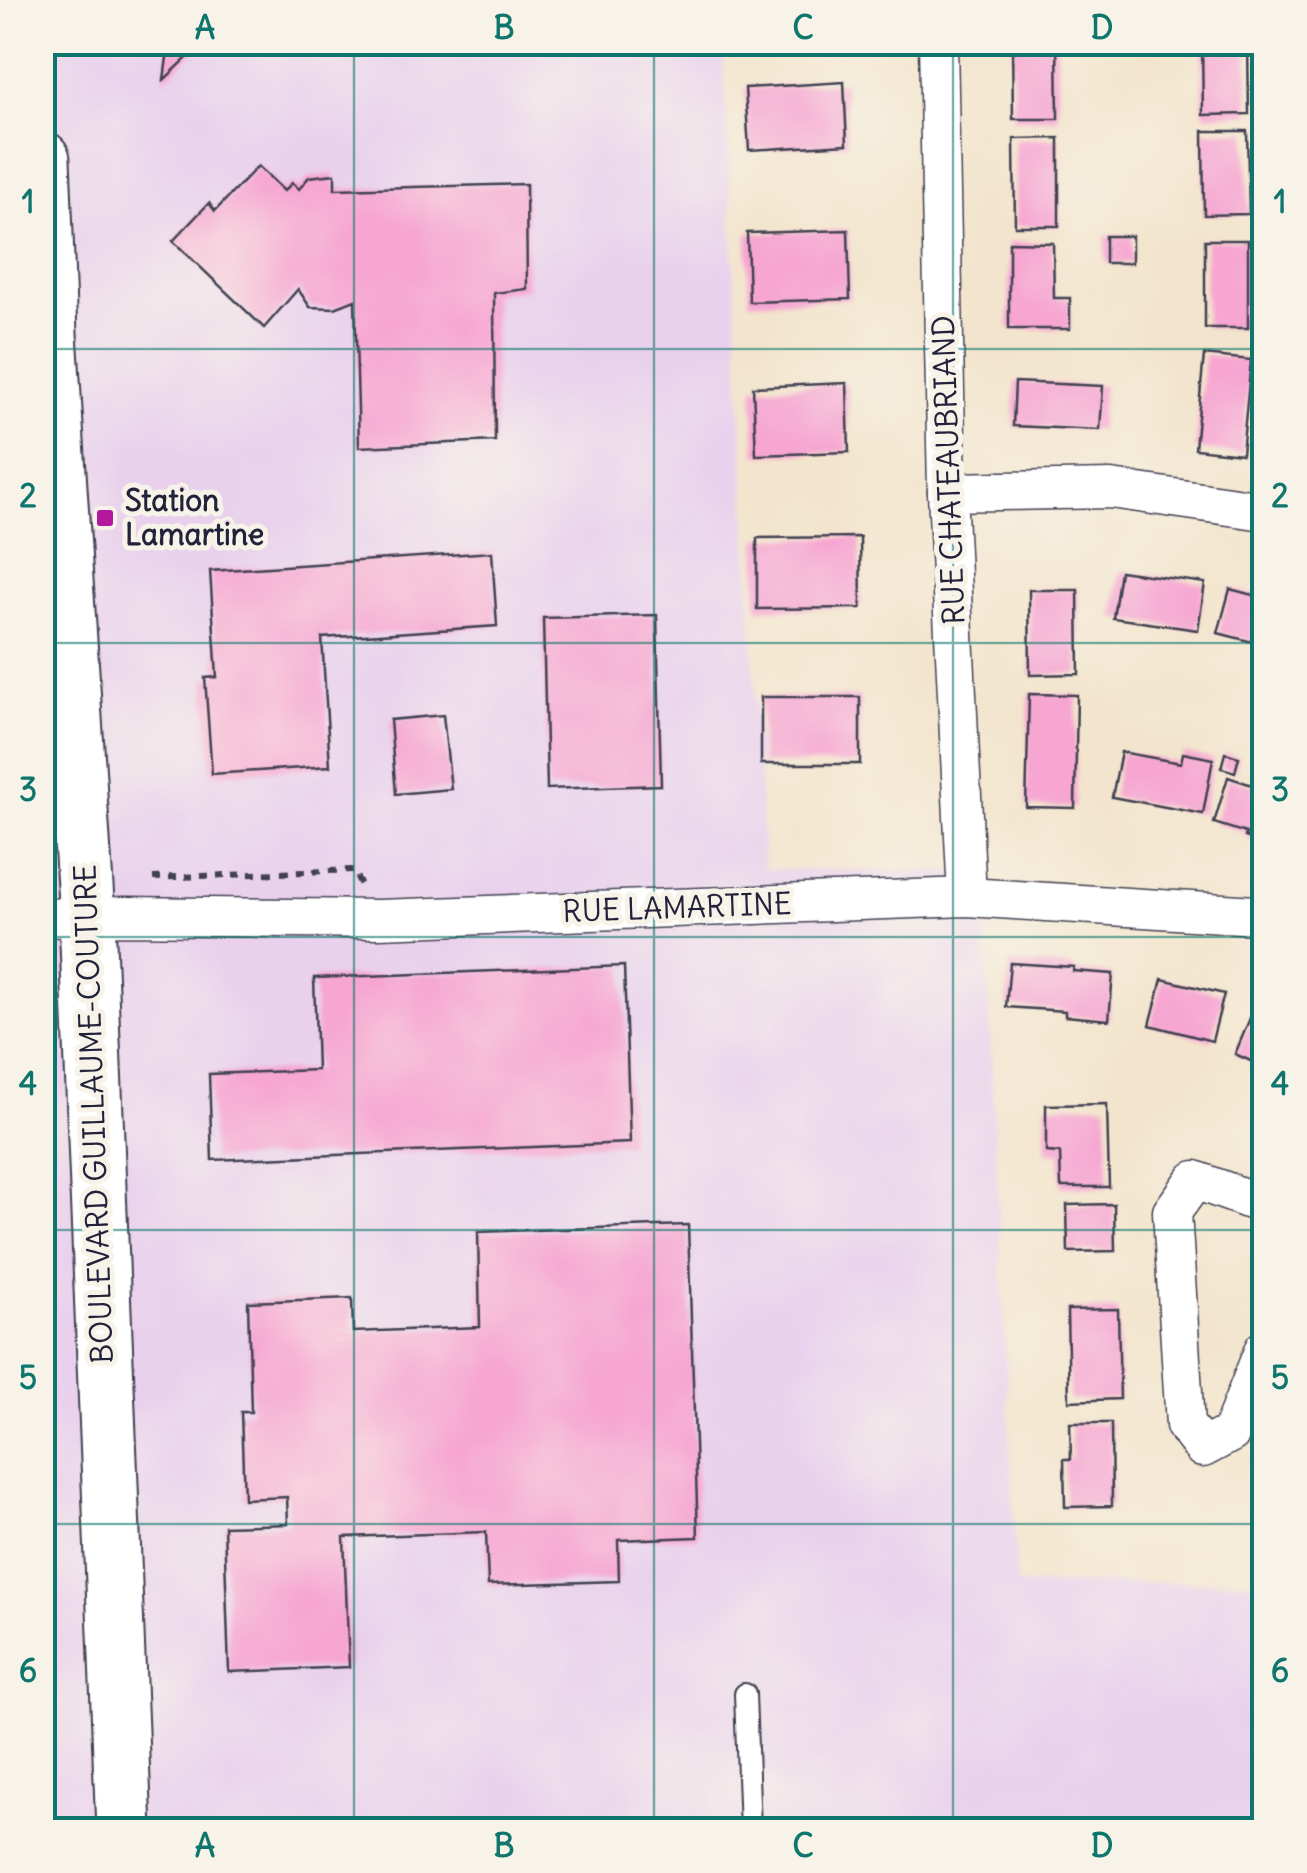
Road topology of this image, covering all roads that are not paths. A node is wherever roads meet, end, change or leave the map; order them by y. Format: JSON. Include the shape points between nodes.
{"nodes":[{"id":1,"x":938,"y":42,"type":"edge"},
{"id":2,"x":42,"y":159,"type":"edge"},
{"id":3,"x":46,"y":334,"type":"edge"},
{"id":4,"x":947,"y":492,"type":"junction"},
{"id":5,"x":1264,"y":511,"type":"edge"},
{"id":6,"x":967,"y":898,"type":"junction"},
{"id":7,"x":65,"y":918,"type":"edge"},
{"id":8,"x":1264,"y":920,"type":"edge"},
{"id":9,"x":1264,"y":1205,"type":"edge"},
{"id":10,"x":1264,"y":1350,"type":"edge"},
{"id":11,"x":745,"y":1694,"type":"dead end"},
{"id":12,"x":124,"y":1830,"type":"edge"},
{"id":13,"x":750,"y":1830,"type":"edge"}],
"edges":[{"from":1,"to":4,"type":"street","name":"RUE CHATEAUBRIAND"},
{"from":2,"to":3,"type":"main road","name":"BOULEVARD GUILLAUME-COUTURE"},
{"from":3,"to":7,"type":"main road","name":"BOULEVARD GUILLAUME-COUTURE"},
{"from":4,"to":5,"type":"street","via":[[1111,488]]},
{"from":4,"to":6,"type":"street","name":"RUE CHATEAUBRIAND"},
{"from":6,"to":7,"type":"street","name":"RUE LAMARTINE","via":[[378,920]]},
{"from":6,"to":8,"type":"street","name":"RUE LAMARTINE"},
{"from":7,"to":12,"type":"main road","name":"BOULEVARD GUILLAUME-COUTURE"},
{"from":9,"to":10,"type":"street","via":[[1195,1180],[1172,1212],[1185,1425],[1203,1448],[1231,1433]]},
{"from":11,"to":13,"type":"lane"}]}
